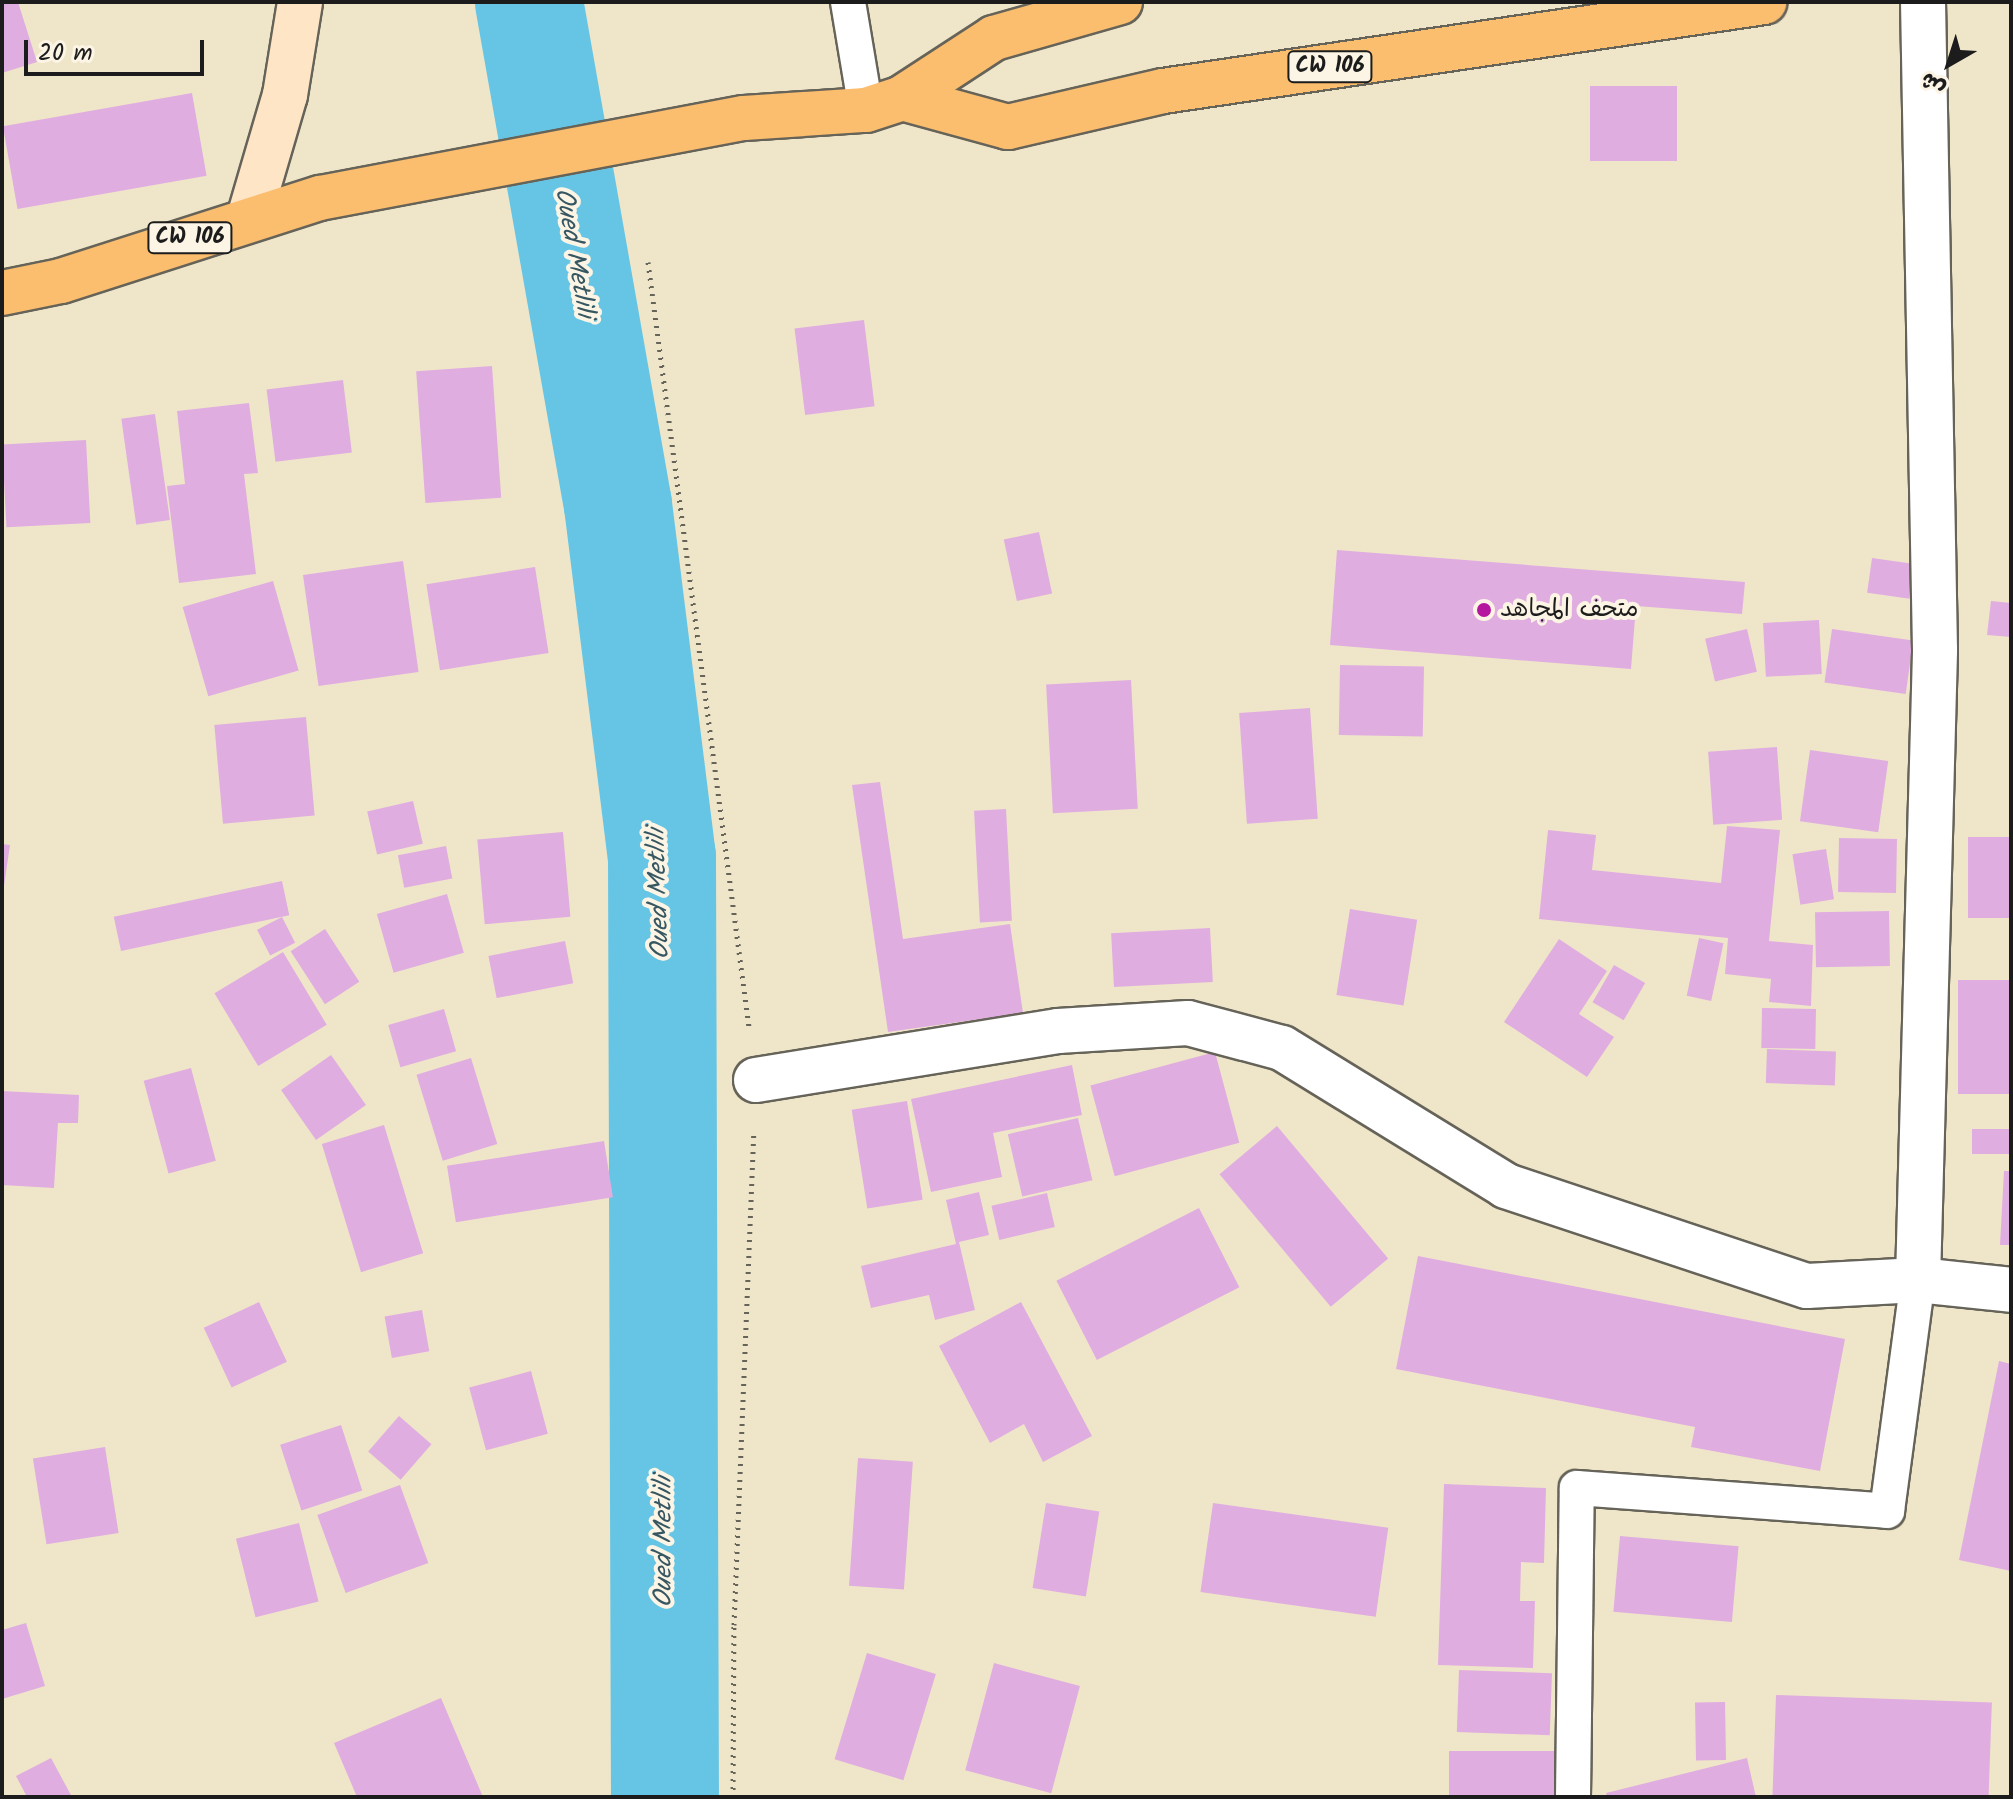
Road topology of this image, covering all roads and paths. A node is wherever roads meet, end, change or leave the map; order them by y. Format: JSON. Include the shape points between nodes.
{"nodes":[{"id":1,"x":300,"y":2,"type":"edge"},
{"id":2,"x":848,"y":2,"type":"edge"},
{"id":3,"x":1120,"y":2,"type":"edge"},
{"id":4,"x":1764,"y":2,"type":"edge"},
{"id":5,"x":1923,"y":2,"type":"edge"},
{"id":6,"x":884,"y":104,"type":"junction"},
{"id":7,"x":249,"y":218,"type":"junction"},
{"id":8,"x":648,"y":262,"type":"dead end"},
{"id":9,"x":61,"y":281,"type":"junction"},
{"id":10,"x":2,"y":293,"type":"edge"},
{"id":11,"x":2,"y":312,"type":"edge"},
{"id":12,"x":756,"y":1080,"type":"junction"},
{"id":13,"x":1918,"y":1280,"type":"junction"},
{"id":14,"x":2011,"y":1290,"type":"edge"},
{"id":15,"x":733,"y":1797,"type":"edge"},
{"id":16,"x":1573,"y":1797,"type":"edge"}],
"edges":[{"from":1,"to":7,"type":"street","via":[[285,95]]},
{"from":2,"to":6,"type":"lane"},
{"from":3,"to":6,"type":"main road","number":"CW 106","via":[[994,38]]},
{"from":4,"to":6,"type":"main road","number":"CW 106","via":[[1163,91],[1008,127]]},
{"from":5,"to":13,"type":"street","via":[[1935,650]]},
{"from":6,"to":7,"type":"main road","number":"CW 106","via":[[744,118],[320,198]]},
{"from":7,"to":9,"type":"main road","number":"CW 106"},
{"from":8,"to":12,"type":"path"},
{"from":9,"to":10,"type":"main road","number":"CW 106"},
{"from":9,"to":11,"type":"main road","number":"CW 106"},
{"from":12,"to":13,"type":"street","via":[[1058,1031],[1188,1023],[1282,1048],[1506,1186],[1807,1286]]},
{"from":12,"to":15,"type":"path","via":[[734,1625]]},
{"from":13,"to":14,"type":"street"},
{"from":13,"to":16,"type":"lane","via":[[1887,1511],[1577,1488]]}]}
